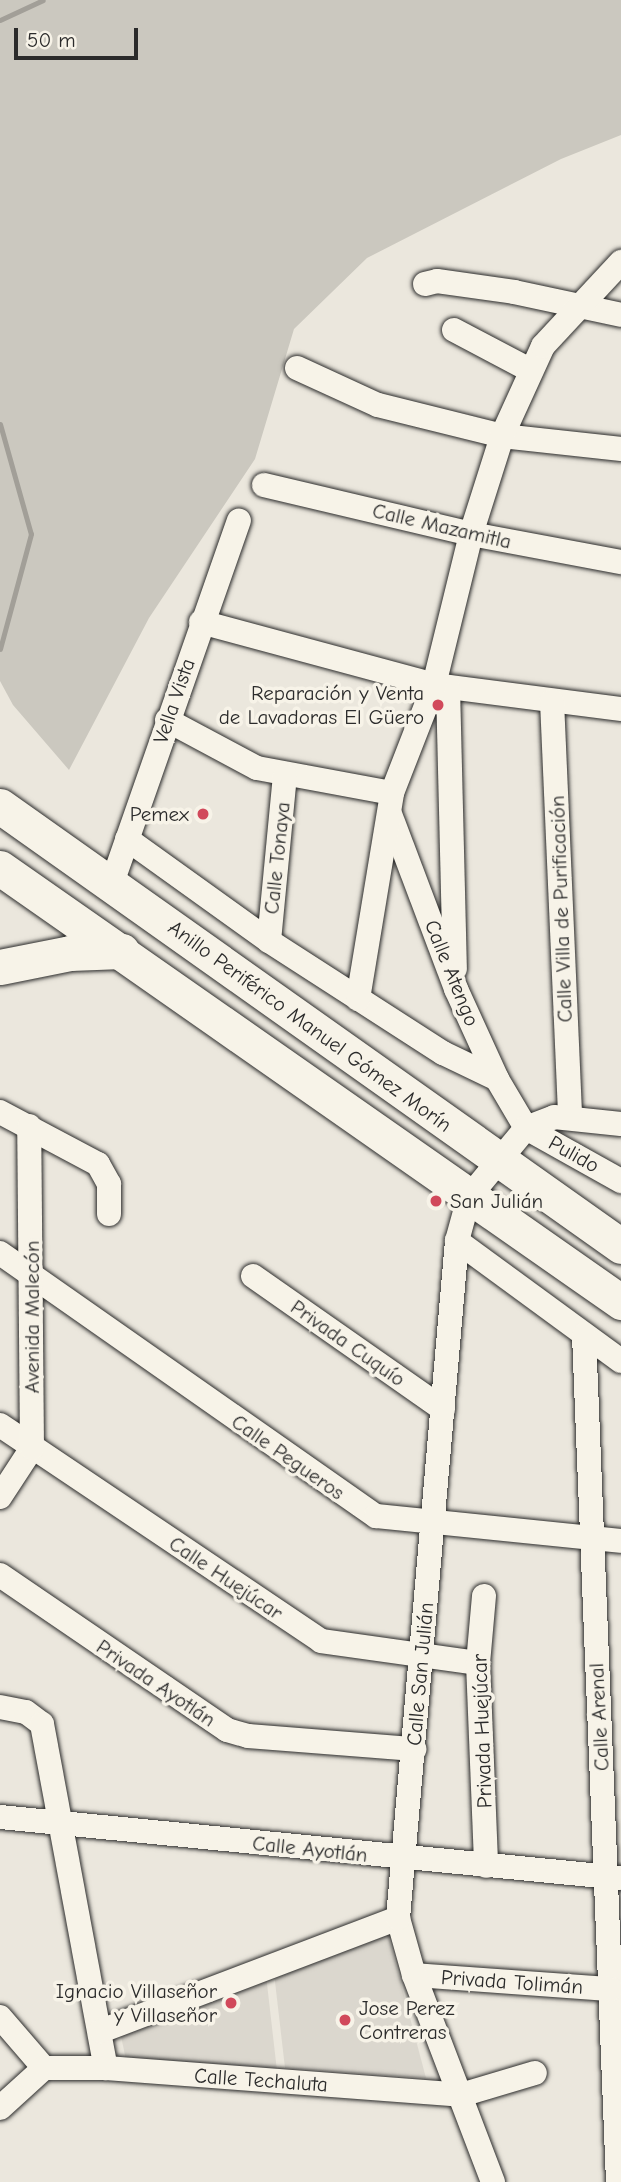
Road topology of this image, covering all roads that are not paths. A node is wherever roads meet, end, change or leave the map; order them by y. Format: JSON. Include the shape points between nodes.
{"nodes":[{"id":1,"x":621,"y":262,"type":"edge"},
{"id":2,"x":425,"y":284,"type":"dead end"},
{"id":3,"x":576,"y":309,"type":"junction"},
{"id":4,"x":621,"y":315,"type":"edge"},
{"id":5,"x":454,"y":330,"type":"dead end"},
{"id":6,"x":297,"y":368,"type":"dead end"},
{"id":7,"x":530,"y":370,"type":"junction"},
{"id":8,"x":502,"y":436,"type":"junction"},
{"id":9,"x":621,"y":449,"type":"edge"},
{"id":10,"x":264,"y":485,"type":"dead end"},
{"id":11,"x":239,"y":521,"type":"dead end"},
{"id":12,"x":471,"y":534,"type":"junction"},
{"id":13,"x":621,"y":562,"type":"edge"},
{"id":14,"x":201,"y":622,"type":"junction"},
{"id":15,"x":441,"y":686,"type":"junction"},
{"id":16,"x":552,"y":701,"type":"junction"},
{"id":17,"x":621,"y":709,"type":"edge"},
{"id":18,"x":167,"y":720,"type":"junction"},
{"id":19,"x":285,"y":776,"type":"junction"},
{"id":20,"x":391,"y":803,"type":"junction"},
{"id":21,"x":0,"y":806,"type":"edge"},
{"id":22,"x":127,"y":838,"type":"junction"},
{"id":23,"x":0,"y":868,"type":"edge"},
{"id":24,"x":112,"y":883,"type":"junction"},
{"id":25,"x":269,"y":942,"type":"junction"},
{"id":26,"x":122,"y":951,"type":"junction"},
{"id":27,"x":0,"y":967,"type":"edge"},
{"id":28,"x":456,"y":989,"type":"junction"},
{"id":29,"x":358,"y":999,"type":"junction"},
{"id":30,"x":497,"y":1079,"type":"junction"},
{"id":31,"x":0,"y":1112,"type":"edge"},
{"id":32,"x":570,"y":1118,"type":"junction"},
{"id":33,"x":621,"y":1124,"type":"edge"},
{"id":34,"x":29,"y":1126,"type":"junction"},
{"id":35,"x":526,"y":1128,"type":"junction"},
{"id":36,"x":498,"y":1161,"type":"junction"},
{"id":37,"x":621,"y":1181,"type":"edge"},
{"id":38,"x":470,"y":1197,"type":"junction"},
{"id":39,"x":109,"y":1214,"type":"dead end"},
{"id":40,"x":457,"y":1241,"type":"junction"},
{"id":41,"x":621,"y":1246,"type":"edge"},
{"id":42,"x":0,"y":1253,"type":"edge"},
{"id":43,"x":32,"y":1276,"type":"junction"},
{"id":44,"x":253,"y":1276,"type":"dead end"},
{"id":45,"x":621,"y":1302,"type":"edge"},
{"id":46,"x":584,"y":1335,"type":"junction"},
{"id":47,"x":621,"y":1361,"type":"edge"},
{"id":48,"x":443,"y":1409,"type":"junction"},
{"id":49,"x":0,"y":1425,"type":"edge"},
{"id":50,"x":32,"y":1448,"type":"junction"},
{"id":51,"x":0,"y":1497,"type":"edge"},
{"id":52,"x":433,"y":1524,"type":"junction"},
{"id":53,"x":591,"y":1539,"type":"junction"},
{"id":54,"x":621,"y":1541,"type":"edge"},
{"id":55,"x":0,"y":1575,"type":"edge"},
{"id":56,"x":484,"y":1596,"type":"dead end"},
{"id":57,"x":422,"y":1658,"type":"junction"},
{"id":58,"x":478,"y":1663,"type":"junction"},
{"id":59,"x":0,"y":1707,"type":"edge"},
{"id":60,"x":414,"y":1749,"type":"junction"},
{"id":61,"x":0,"y":1817,"type":"edge"},
{"id":62,"x":59,"y":1823,"type":"junction"},
{"id":63,"x":403,"y":1859,"type":"junction"},
{"id":64,"x":486,"y":1866,"type":"junction"},
{"id":65,"x":614,"y":1877,"type":"edge"},
{"id":66,"x":398,"y":1918,"type":"junction"},
{"id":67,"x":414,"y":1975,"type":"junction"},
{"id":68,"x":611,"y":1989,"type":"junction"},
{"id":69,"x":0,"y":2018,"type":"edge"},
{"id":70,"x":101,"y":2031,"type":"junction"},
{"id":71,"x":44,"y":2068,"type":"junction"},
{"id":72,"x":106,"y":2068,"type":"junction"},
{"id":73,"x":535,"y":2073,"type":"dead end"},
{"id":74,"x":461,"y":2095,"type":"junction"},
{"id":75,"x":0,"y":2108,"type":"edge"},
{"id":76,"x":493,"y":2182,"type":"edge"},
{"id":77,"x":618,"y":2182,"type":"edge"}],
"edges":[{"from":1,"to":3,"type":"street"},
{"from":2,"to":3,"type":"street","via":[[437,281],[514,292]]},
{"from":3,"to":4,"type":"street"},
{"from":3,"to":7,"type":"street","via":[[543,346]]},
{"from":5,"to":7,"type":"street"},
{"from":6,"to":8,"type":"street","via":[[378,405]]},
{"from":7,"to":8,"type":"street"},
{"from":8,"to":9,"type":"street"},
{"from":8,"to":12,"type":"street"},
{"from":10,"to":12,"type":"street","name":"Calle Mazamitla"},
{"from":11,"to":14,"type":"street","name":"Vella Vista"},
{"from":12,"to":13,"type":"street","name":"Calle Mazamitla"},
{"from":12,"to":15,"type":"street"},
{"from":14,"to":15,"type":"street"},
{"from":14,"to":18,"type":"street","name":"Vella Vista"},
{"from":15,"to":16,"type":"street"},
{"from":15,"to":20,"type":"street"},
{"from":15,"to":28,"type":"street"},
{"from":16,"to":17,"type":"street"},
{"from":16,"to":32,"type":"street","name":"Calle Villa de Purificación"},
{"from":18,"to":19,"type":"street","via":[[257,768]]},
{"from":18,"to":22,"type":"street","name":"Vella Vista"},
{"from":19,"to":20,"type":"street"},
{"from":19,"to":25,"type":"street","name":"Calle Tonaya"},
{"from":20,"to":28,"type":"street","name":"Calle Atengo"},
{"from":20,"to":29,"type":"street"},
{"from":21,"to":24,"type":"highway","name":"Anillo Periférico Manuel Gómez Morín"},
{"from":22,"to":24,"type":"street","name":"Vella Vista"},
{"from":22,"to":25,"type":"street"},
{"from":23,"to":26,"type":"highway"},
{"from":24,"to":36,"type":"highway","name":"Anillo Periférico Manuel Gómez Morín"},
{"from":25,"to":29,"type":"street"},
{"from":26,"to":27,"type":"highway","via":[[70,953]]},
{"from":26,"to":38,"type":"highway"},
{"from":28,"to":30,"type":"street","name":"Calle Atengo"},
{"from":29,"to":30,"type":"street","via":[[443,1053]]},
{"from":30,"to":35,"type":"street","name":"Calle Atengo"},
{"from":31,"to":34,"type":"street"},
{"from":32,"to":33,"type":"street"},
{"from":32,"to":35,"type":"street","via":[[554,1117]]},
{"from":34,"to":39,"type":"street","via":[[106,1172]]},
{"from":34,"to":43,"type":"street","name":"Avenida Malecón"},
{"from":35,"to":36,"type":"street","name":"Calle San Julián"},
{"from":35,"to":37,"type":"street","name":"Pulido"},
{"from":36,"to":38,"type":"street","name":"Calle San Julián"},
{"from":36,"to":41,"type":"highway","name":"Anillo Periférico Manuel Gómez Morín"},
{"from":38,"to":40,"type":"street","name":"Calle San Julián"},
{"from":38,"to":45,"type":"highway"},
{"from":40,"to":46,"type":"street"},
{"from":40,"to":48,"type":"street","name":"Calle San Julián"},
{"from":42,"to":43,"type":"street","name":"Calle Pegueros"},
{"from":43,"to":50,"type":"street","name":"Avenida Malecón"},
{"from":43,"to":52,"type":"street","name":"Calle Pegueros","via":[[360,1508],[393,1521]]},
{"from":44,"to":48,"type":"street","name":"Privada Cuquío"},
{"from":46,"to":47,"type":"street"},
{"from":46,"to":53,"type":"street","name":"Calle Arenal"},
{"from":48,"to":52,"type":"street","name":"Calle San Julián"},
{"from":49,"to":50,"type":"street","name":"Calle Huejúcar"},
{"from":50,"to":51,"type":"street"},
{"from":50,"to":57,"type":"street","name":"Calle Huejúcar","via":[[321,1641]]},
{"from":52,"to":53,"type":"street","name":"Calle Pegueros"},
{"from":52,"to":57,"type":"street","name":"Calle San Julián"},
{"from":53,"to":54,"type":"street","name":"Calle Pegueros"},
{"from":53,"to":65,"type":"street","name":"Calle Arenal"},
{"from":55,"to":60,"type":"street","name":"Privada Ayotlán","via":[[227,1730],[248,1736]]},
{"from":56,"to":58,"type":"street","name":"Privada Huejúcar"},
{"from":57,"to":58,"type":"street","name":"Calle Huejúcar"},
{"from":57,"to":60,"type":"street","name":"Calle San Julián"},
{"from":58,"to":64,"type":"street","name":"Privada Huejúcar"},
{"from":59,"to":62,"type":"street","via":[[26,1712],[42,1724]]},
{"from":60,"to":63,"type":"street","name":"Calle San Julián"},
{"from":61,"to":62,"type":"street","name":"Calle Ayotlán"},
{"from":62,"to":63,"type":"street","name":"Calle Ayotlán"},
{"from":62,"to":70,"type":"street"},
{"from":63,"to":64,"type":"street","name":"Calle Ayotlán"},
{"from":63,"to":66,"type":"street","name":"Calle San Julián"},
{"from":64,"to":65,"type":"street","name":"Calle Ayotlán"},
{"from":65,"to":68,"type":"street","name":"Calle Arenal"},
{"from":66,"to":67,"type":"street","name":"Calle San Julián"},
{"from":66,"to":70,"type":"street"},
{"from":67,"to":68,"type":"street","name":"Privada Tolimán"},
{"from":67,"to":74,"type":"street","name":"Calle San Julián"},
{"from":68,"to":77,"type":"street","name":"Calle Arenal"},
{"from":69,"to":71,"type":"street"},
{"from":70,"to":72,"type":"street"},
{"from":71,"to":72,"type":"street","name":"Calle Techaluta"},
{"from":71,"to":75,"type":"street"},
{"from":72,"to":74,"type":"street","name":"Calle Techaluta"},
{"from":73,"to":74,"type":"street","name":"Calle Techaluta"},
{"from":74,"to":76,"type":"street","name":"Calle San Julián"}]}
